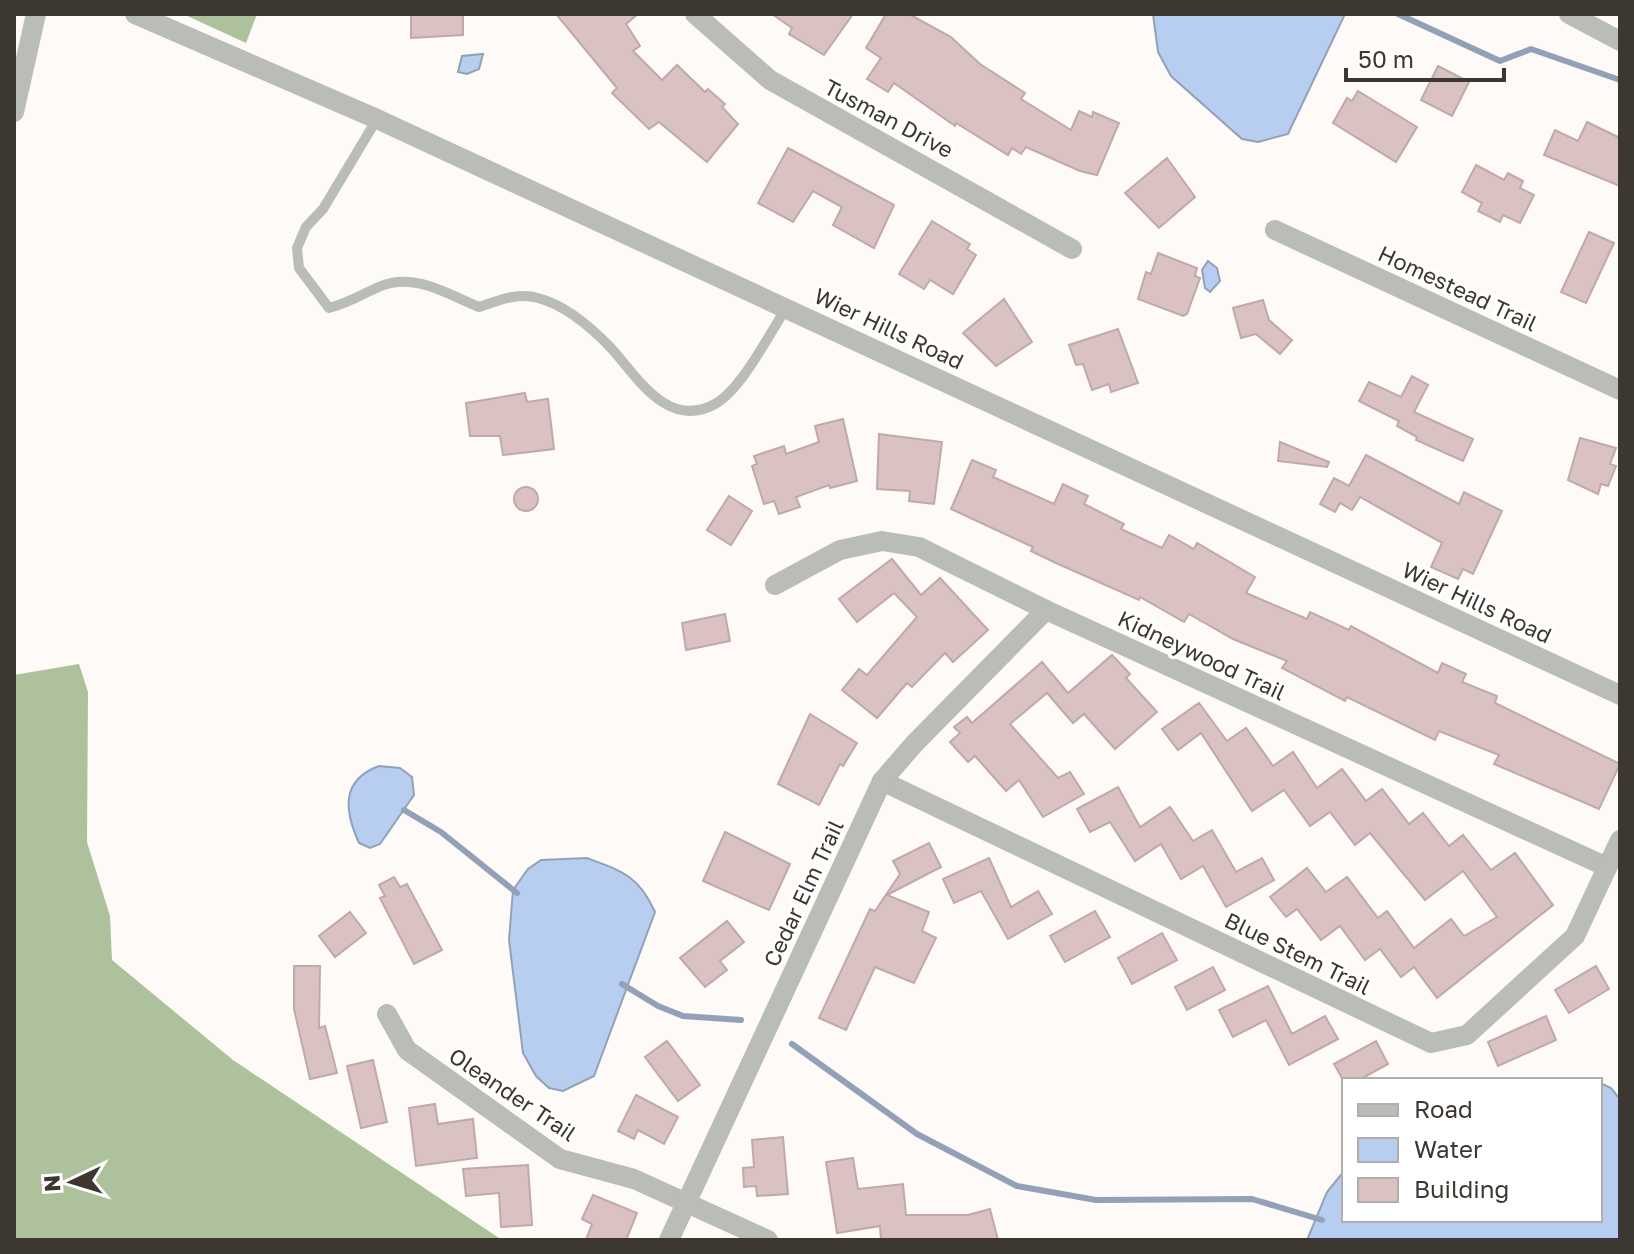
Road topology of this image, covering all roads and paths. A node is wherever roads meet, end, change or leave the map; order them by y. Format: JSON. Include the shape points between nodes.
{"nodes":[{"id":1,"x":36,"y":14,"type":"edge"},
{"id":2,"x":135,"y":14,"type":"edge"},
{"id":3,"x":695,"y":14,"type":"edge"},
{"id":4,"x":1569,"y":14,"type":"edge"},
{"id":5,"x":1620,"y":41,"type":"edge"},
{"id":6,"x":14,"y":112,"type":"edge"},
{"id":7,"x":377,"y":119,"type":"junction"},
{"id":8,"x":1275,"y":230,"type":"dead end"},
{"id":9,"x":1072,"y":249,"type":"dead end"},
{"id":10,"x":787,"y":307,"type":"junction"},
{"id":11,"x":1620,"y":390,"type":"edge"},
{"id":12,"x":775,"y":585,"type":"dead end"},
{"id":13,"x":1046,"y":610,"type":"junction"},
{"id":14,"x":1620,"y":695,"type":"edge"},
{"id":15,"x":882,"y":781,"type":"junction"},
{"id":16,"x":1620,"y":840,"type":"edge"},
{"id":17,"x":1607,"y":867,"type":"junction"},
{"id":18,"x":387,"y":1014,"type":"dead end"},
{"id":19,"x":685,"y":1202,"type":"junction"},
{"id":20,"x":669,"y":1240,"type":"edge"},
{"id":21,"x":768,"y":1240,"type":"edge"}],
"edges":[{"from":1,"to":6,"type":"street"},
{"from":2,"to":7,"type":"street","name":"Wier Hills Road"},
{"from":3,"to":9,"type":"street","name":"Tusman Drive","via":[[770,80]]},
{"from":4,"to":5,"type":"street"},
{"from":7,"to":10,"type":"street","name":"Wier Hills Road"},
{"from":7,"to":10,"type":"lane","via":[[297,248],[299,268],[329,308],[402,281],[423,283],[479,307],[503,298],[536,297],[577,318],[660,402],[689,410],[713,405],[732,390]]},
{"from":8,"to":11,"type":"street","name":"Homestead Trail"},
{"from":10,"to":14,"type":"street","name":"Wier Hills Road"},
{"from":12,"to":13,"type":"street","name":"Kidneywood Trail","via":[[840,550],[882,541],[919,547]]},
{"from":13,"to":15,"type":"street","name":"Cedar Elm Trail"},
{"from":13,"to":17,"type":"street","name":"Kidneywood Trail"},
{"from":15,"to":17,"type":"street","name":"Blue Stem Trail","via":[[1431,1043],[1467,1035],[1575,936]]},
{"from":15,"to":19,"type":"street","name":"Cedar Elm Trail"},
{"from":16,"to":17,"type":"street","name":"Blue Stem Trail"},
{"from":18,"to":19,"type":"street","name":"Oleander Trail","via":[[407,1050],[560,1159],[634,1179]]},
{"from":19,"to":20,"type":"street","name":"Cedar Elm Trail"},
{"from":19,"to":21,"type":"street","name":"Oleander Trail"}]}
